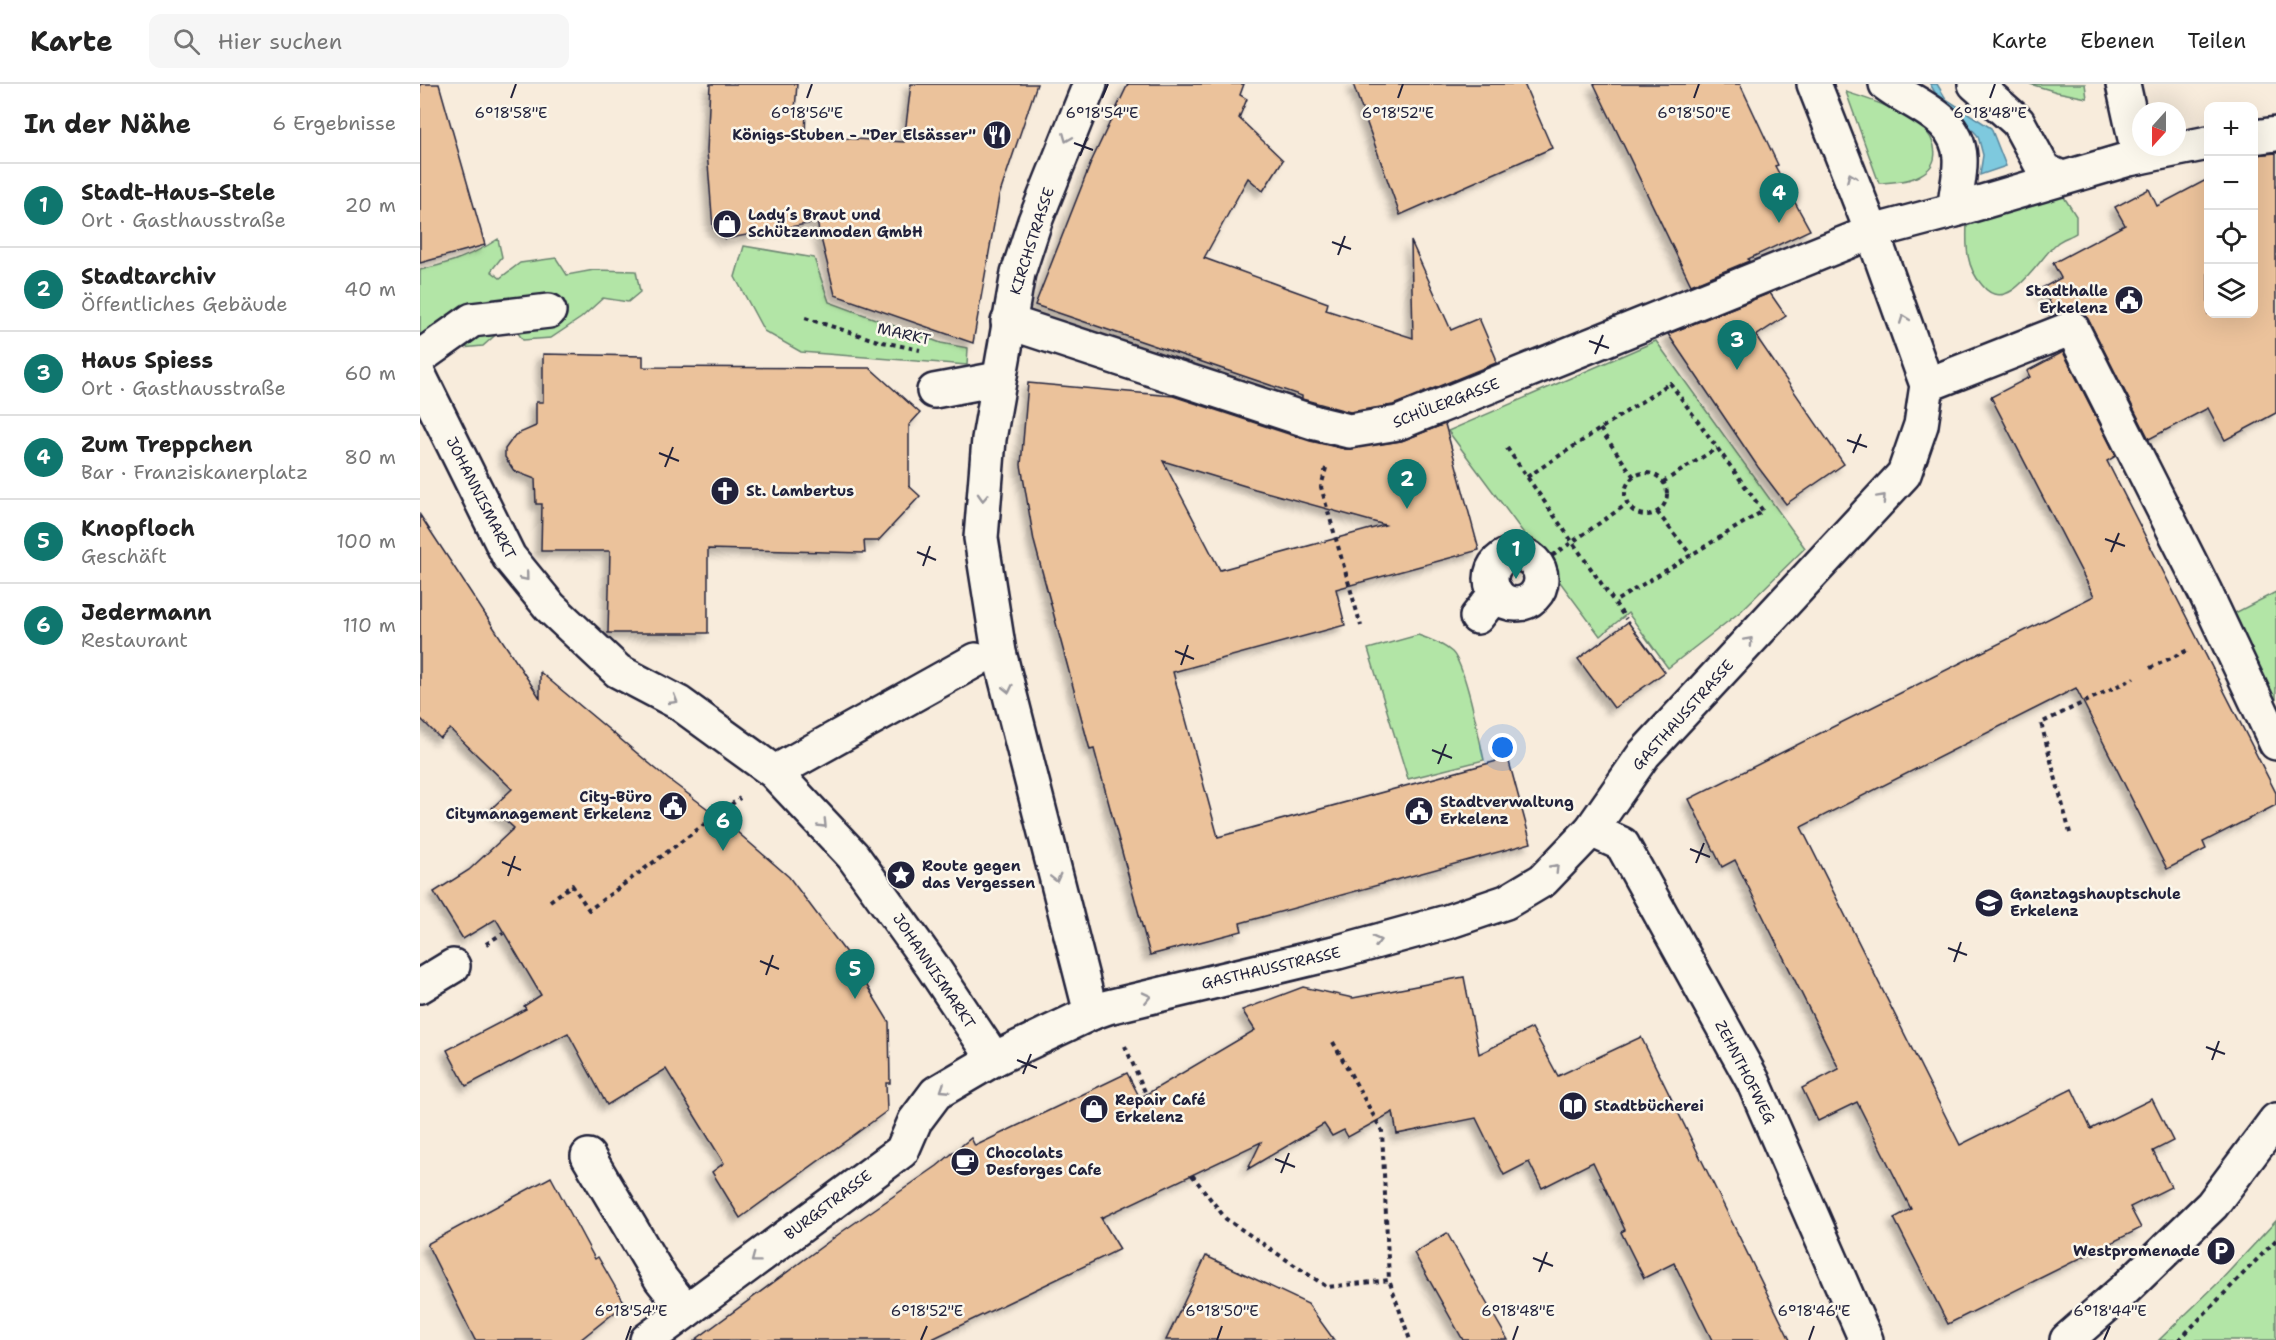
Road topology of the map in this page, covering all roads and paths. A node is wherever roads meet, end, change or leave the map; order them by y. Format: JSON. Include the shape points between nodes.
{"nodes":[{"id":1,"x":1090,"y":84,"type":"edge"},
{"id":2,"x":1814,"y":84,"type":"edge"},
{"id":3,"x":1887,"y":84,"type":"edge"},
{"id":4,"x":1975,"y":84,"type":"edge"},
{"id":5,"x":2123,"y":84,"type":"edge"},
{"id":6,"x":2276,"y":134,"type":"edge"},
{"id":7,"x":2258,"y":136,"type":"edge"},
{"id":8,"x":2204,"y":144,"type":"edge"},
{"id":9,"x":2139,"y":157,"type":"junction"},
{"id":10,"x":2062,"y":178,"type":"junction"},
{"id":11,"x":1955,"y":210,"type":"junction"},
{"id":12,"x":1872,"y":232,"type":"junction"},
{"id":13,"x":549,"y":311,"type":"dead end"},
{"id":14,"x":805,"y":318,"type":"dead end"},
{"id":15,"x":1008,"y":322,"type":"junction"},
{"id":16,"x":931,"y":352,"type":"dead end"},
{"id":17,"x":420,"y":357,"type":"edge"},
{"id":18,"x":420,"y":377,"type":"edge"},
{"id":19,"x":998,"y":379,"type":"junction"},
{"id":20,"x":1927,"y":385,"type":"junction"},
{"id":21,"x":934,"y":391,"type":"dead end"},
{"id":22,"x":1337,"y":428,"type":"junction"},
{"id":23,"x":1600,"y":429,"type":"junction"},
{"id":24,"x":1507,"y":448,"type":"dead end"},
{"id":25,"x":1717,"y":448,"type":"junction"},
{"id":26,"x":1527,"y":477,"type":"junction"},
{"id":27,"x":1634,"y":477,"type":"junction"},
{"id":28,"x":1664,"y":482,"type":"junction"},
{"id":29,"x":1627,"y":504,"type":"junction"},
{"id":30,"x":1657,"y":512,"type":"junction"},
{"id":31,"x":1572,"y":542,"type":"junction"},
{"id":32,"x":1691,"y":555,"type":"junction"},
{"id":33,"x":1536,"y":564,"type":"joint"},
{"id":34,"x":1614,"y":602,"type":"junction"},
{"id":35,"x":1486,"y":605,"type":"dead end"},
{"id":36,"x":1626,"y":619,"type":"dead end"},
{"id":37,"x":1361,"y":626,"type":"dead end"},
{"id":38,"x":976,"y":660,"type":"dead end"},
{"id":39,"x":2134,"y":678,"type":"dead end"},
{"id":40,"x":2276,"y":743,"type":"edge"},
{"id":41,"x":779,"y":769,"type":"junction"},
{"id":42,"x":1591,"y":830,"type":"junction"},
{"id":43,"x":2070,"y":833,"type":"dead end"},
{"id":44,"x":550,"y":901,"type":"dead end"},
{"id":45,"x":453,"y":966,"type":"dead end"},
{"id":46,"x":420,"y":986,"type":"edge"},
{"id":47,"x":1099,"y":1010,"type":"junction"},
{"id":48,"x":1333,"y":1042,"type":"dead end"},
{"id":49,"x":994,"y":1059,"type":"junction"},
{"id":50,"x":1146,"y":1094,"type":"dead end"},
{"id":51,"x":2276,"y":1120,"type":"edge"},
{"id":52,"x":588,"y":1156,"type":"dead end"},
{"id":53,"x":1191,"y":1175,"type":"dead end"},
{"id":54,"x":2276,"y":1240,"type":"edge"},
{"id":55,"x":1389,"y":1280,"type":"junction"},
{"id":56,"x":686,"y":1311,"type":"junction"},
{"id":57,"x":647,"y":1340,"type":"edge"},
{"id":58,"x":1410,"y":1340,"type":"edge"},
{"id":59,"x":1866,"y":1340,"type":"edge"},
{"id":60,"x":2067,"y":1340,"type":"edge"},
{"id":61,"x":2179,"y":1340,"type":"edge"}],
"edges":[{"from":1,"to":15,"type":"street","name":"KIRCHSTRASSE","one_way":true,"via":[[1035,221]]},
{"from":12,"to":2,"type":"street","name":"GASTHAUSSTRASSE","one_way":true},
{"from":3,"to":11,"type":"street","via":[[1922,105],[1952,132],[1960,156]]},
{"from":4,"to":10,"type":"street","via":[[2018,122],[2044,170]]},
{"from":5,"to":9,"type":"street"},
{"from":6,"to":7,"type":"street"},
{"from":8,"to":9,"type":"street","name":"SCHÜLERGASSE"},
{"from":9,"to":10,"type":"street","name":"SCHÜLERGASSE"},
{"from":10,"to":11,"type":"street","name":"SCHÜLERGASSE"},
{"from":11,"to":12,"type":"street","name":"SCHÜLERGASSE"},
{"from":20,"to":12,"type":"street","name":"GASTHAUSSTRASSE","one_way":true},
{"from":12,"to":22,"type":"street","name":"SCHÜLERGASSE","via":[[1398,423],[1349,431]]},
{"from":13,"to":17,"type":"street","via":[[472,320]]},
{"from":14,"to":16,"type":"path","name":"MARKT","via":[[878,341]]},
{"from":15,"to":19,"type":"street","name":"KIRCHSTRASSE"},
{"from":15,"to":22,"type":"street","name":"SCHÜLERGASSE"},
{"from":18,"to":41,"type":"street","name":"JOHANNISMARKT","one_way":true,"via":[[509,557],[550,607],[618,671],[679,703]]},
{"from":19,"to":21,"type":"street"},
{"from":19,"to":47,"type":"street","name":"KIRCHSTRASSE","one_way":true,"via":[[981,538],[999,652]]},
{"from":20,"to":40,"type":"street","via":[[2072,328]]},
{"from":42,"to":20,"type":"street","name":"GASTHAUSSTRASSE","one_way":true,"via":[[1644,754],[1904,474],[1921,424]]},
{"from":22,"to":37,"type":"path","via":[[1322,487]]},
{"from":23,"to":25,"type":"path","via":[[1671,383]]},
{"from":23,"to":26,"type":"path"},
{"from":23,"to":27,"type":"path"},
{"from":24,"to":26,"type":"path"},
{"from":25,"to":28,"type":"path"},
{"from":25,"to":32,"type":"path","via":[[1763,511]]},
{"from":26,"to":31,"type":"path"},
{"from":27,"to":28,"type":"path","via":[[1650,473]]},
{"from":27,"to":29,"type":"path","via":[[1626,486]]},
{"from":28,"to":30,"type":"path","via":[[1665,504]]},
{"from":29,"to":30,"type":"path","via":[[1635,513]]},
{"from":29,"to":31,"type":"path"},
{"from":30,"to":32,"type":"path"},
{"from":31,"to":33,"type":"path"},
{"from":31,"to":34,"type":"path"},
{"from":32,"to":34,"type":"path"},
{"from":33,"to":35,"type":"street","via":[[1541,574],[1535,596],[1525,602]]},
{"from":34,"to":36,"type":"path"},
{"from":38,"to":41,"type":"street"},
{"from":39,"to":43,"type":"path","via":[[2041,723]]},
{"from":41,"to":44,"type":"path","via":[[589,910],[572,885]]},
{"from":41,"to":49,"type":"street","name":"JOHANNISMARKT","one_way":true,"via":[[854,856]]},
{"from":47,"to":42,"type":"street","name":"GASTHAUSSTRASSE","one_way":true,"via":[[1338,952],[1506,902],[1543,880]]},
{"from":42,"to":59,"type":"street","name":"ZEHNTHOFWEG","via":[[1622,844],[1753,1081]]},
{"from":45,"to":46,"type":"street"},
{"from":47,"to":49,"type":"street"},
{"from":47,"to":50,"type":"path"},
{"from":48,"to":55,"type":"path","via":[[1382,1131]]},
{"from":49,"to":56,"type":"street","name":"BURGSTRASSE","one_way":true,"via":[[936,1093],[915,1121],[902,1151]]},
{"from":51,"to":60,"type":"street","via":[[2212,1205]]},
{"from":52,"to":56,"type":"street","via":[[661,1279]]},
{"from":53,"to":55,"type":"path","via":[[1226,1219],[1327,1287]]},
{"from":54,"to":61,"type":"path"},
{"from":55,"to":58,"type":"path"},
{"from":56,"to":57,"type":"street","name":"BURGSTRASSE"}]}
